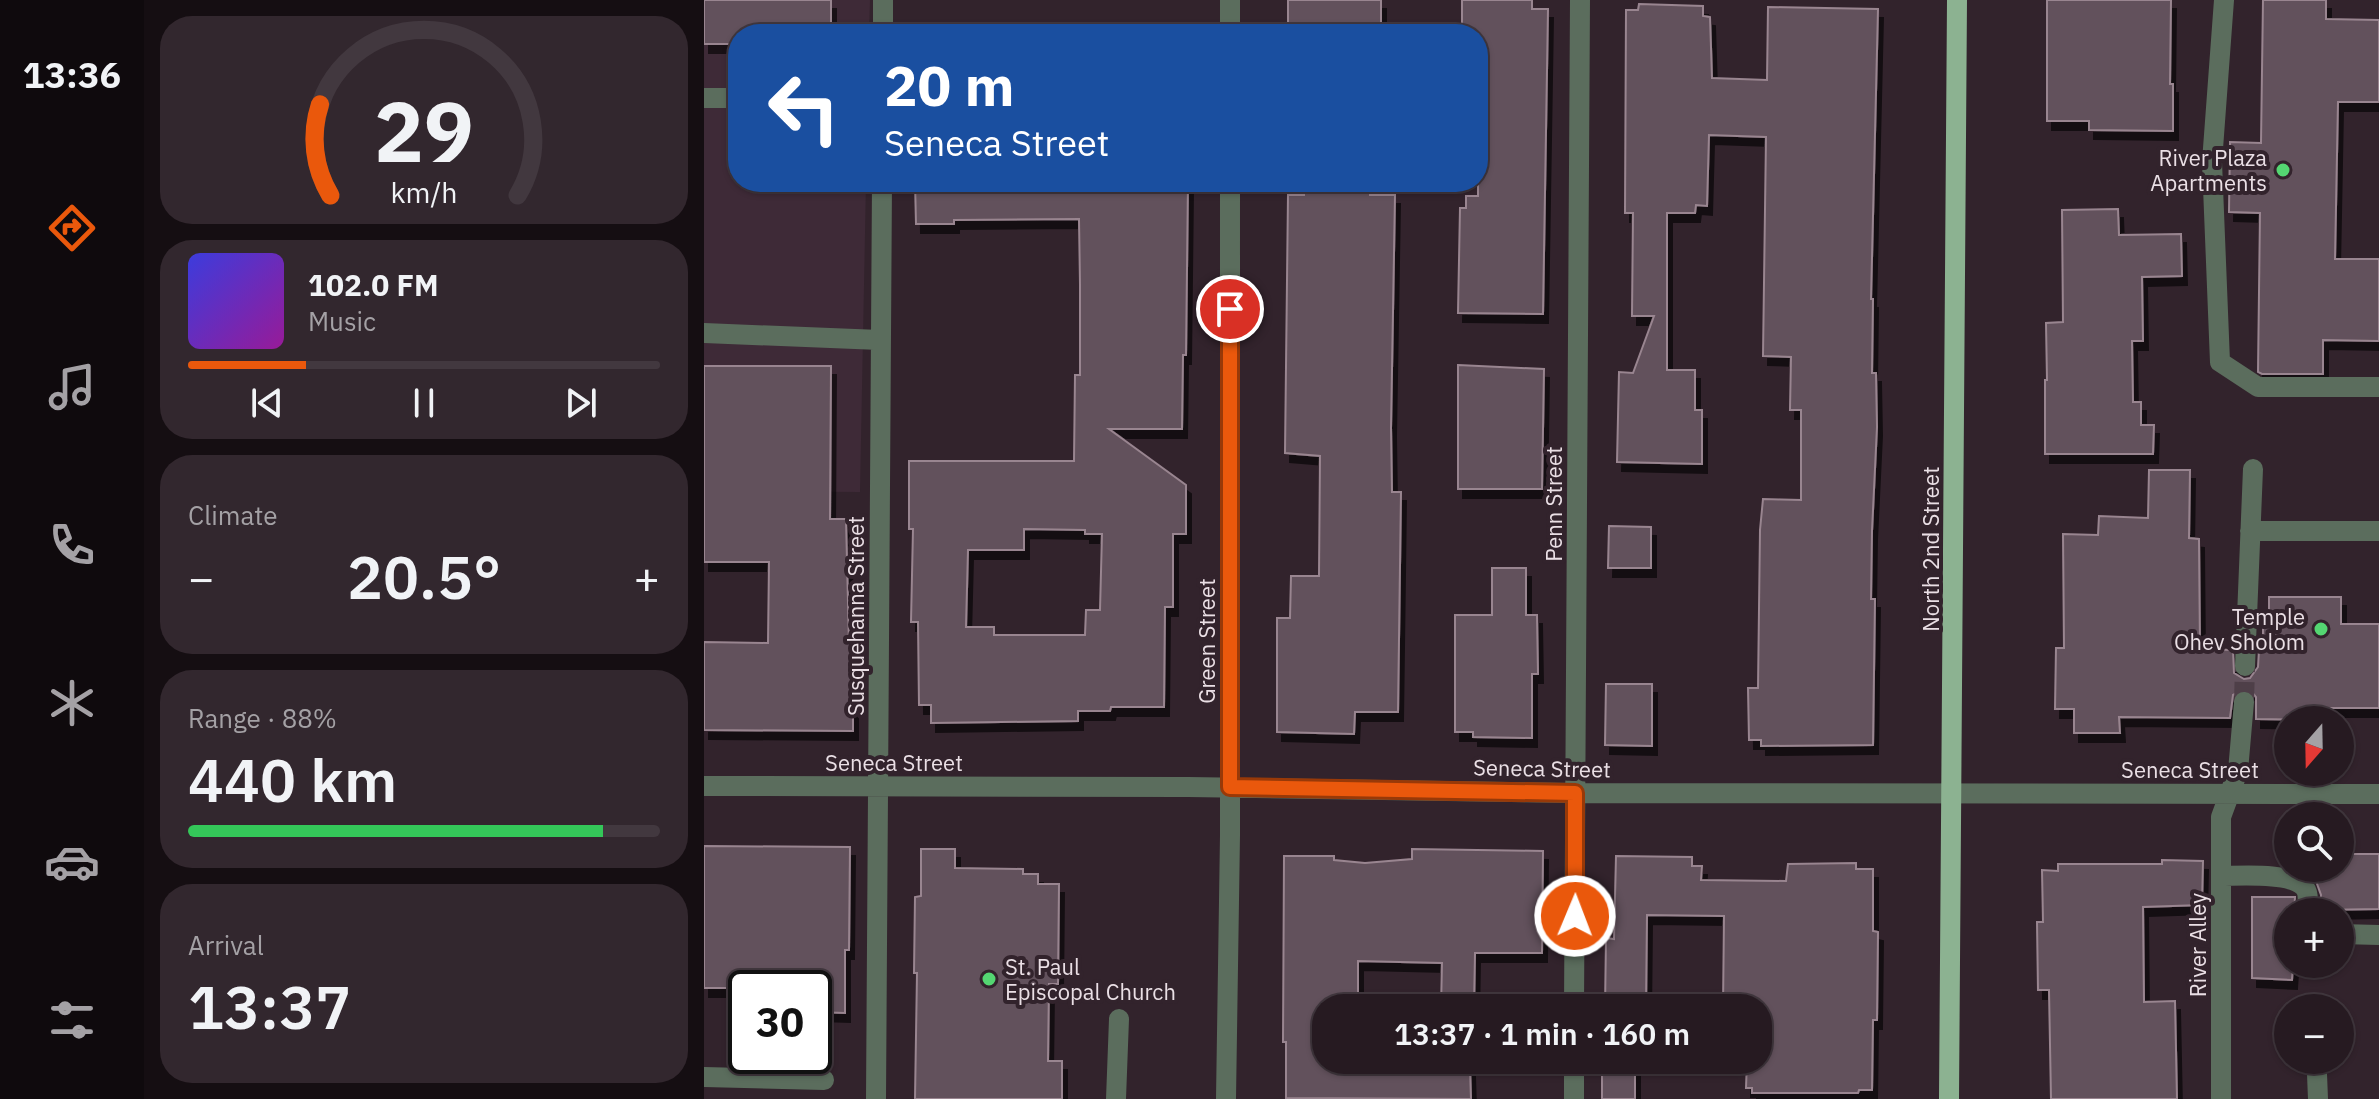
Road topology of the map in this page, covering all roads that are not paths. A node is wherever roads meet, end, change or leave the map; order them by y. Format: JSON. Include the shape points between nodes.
{"nodes":[{"id":1,"x":883,"y":0,"type":"edge"},
{"id":2,"x":1230,"y":0,"type":"edge"},
{"id":3,"x":1580,"y":0,"type":"edge"},
{"id":4,"x":1957,"y":0,"type":"edge"},
{"id":5,"x":2224,"y":0,"type":"edge"},
{"id":6,"x":883,"y":24,"type":"edge"},
{"id":7,"x":1230,"y":24,"type":"edge"},
{"id":8,"x":704,"y":98,"type":"edge"},
{"id":9,"x":728,"y":98,"type":"edge"},
{"id":10,"x":882,"y":192,"type":"edge"},
{"id":11,"x":1230,"y":192,"type":"edge"},
{"id":12,"x":704,"y":333,"type":"edge"},
{"id":13,"x":880,"y":340,"type":"junction"},
{"id":14,"x":2379,"y":387,"type":"edge"},
{"id":15,"x":2253,"y":469,"type":"dead end"},
{"id":16,"x":2250,"y":531,"type":"junction"},
{"id":17,"x":2379,"y":531,"type":"edge"},
{"id":18,"x":2245,"y":666,"type":"tunnel mouth"},
{"id":19,"x":2244,"y":702,"type":"tunnel mouth"},
{"id":20,"x":704,"y":786,"type":"edge"},
{"id":21,"x":878,"y":787,"type":"junction"},
{"id":22,"x":1230,"y":787,"type":"junction"},
{"id":23,"x":1952,"y":792,"type":"junction"},
{"id":24,"x":1575,"y":793,"type":"junction"},
{"id":25,"x":2229,"y":793,"type":"junction"},
{"id":26,"x":2379,"y":794,"type":"edge"},
{"id":27,"x":2221,"y":876,"type":"junction"},
{"id":28,"x":2308,"y":898,"type":"edge"},
{"id":29,"x":2354,"y":934,"type":"edge"},
{"id":30,"x":2379,"y":935,"type":"edge"},
{"id":31,"x":1574,"y":994,"type":"edge"},
{"id":32,"x":1119,"y":1019,"type":"dead end"},
{"id":33,"x":1574,"y":1074,"type":"edge"},
{"id":34,"x":2317,"y":1074,"type":"dead end"},
{"id":35,"x":704,"y":1077,"type":"edge"},
{"id":36,"x":824,"y":1080,"type":"dead end"},
{"id":37,"x":876,"y":1099,"type":"edge"},
{"id":38,"x":1116,"y":1099,"type":"edge"},
{"id":39,"x":1226,"y":1099,"type":"edge"},
{"id":40,"x":1574,"y":1099,"type":"edge"},
{"id":41,"x":1949,"y":1099,"type":"edge"},
{"id":42,"x":2221,"y":1099,"type":"edge"},
{"id":43,"x":2318,"y":1099,"type":"edge"}],
"edges":[{"from":1,"to":6,"type":"street"},
{"from":2,"to":7,"type":"street"},
{"from":3,"to":24,"type":"street","name":"Penn Street"},
{"from":4,"to":23,"type":"main road","name":"North 2nd Street"},
{"from":5,"to":14,"type":"street","via":[[2212,162],[2220,362],[2258,387]]},
{"from":8,"to":9,"type":"street"},
{"from":10,"to":13,"type":"street","name":"Susquehanna Street"},
{"from":11,"to":22,"type":"street","name":"Green Street"},
{"from":12,"to":13,"type":"street"},
{"from":13,"to":21,"type":"street","name":"Susquehanna Street"},
{"from":15,"to":16,"type":"street"},
{"from":16,"to":17,"type":"street"},
{"from":16,"to":18,"type":"street"},
{"from":19,"to":25,"type":"street","name":"River Alley","via":[[2238,771]]},
{"from":20,"to":21,"type":"street","name":"Seneca Street"},
{"from":21,"to":22,"type":"street","name":"Seneca Street"},
{"from":21,"to":37,"type":"street","name":"Susquehanna Street"},
{"from":22,"to":24,"type":"street","name":"Seneca Street"},
{"from":22,"to":39,"type":"street","name":"Green Street"},
{"from":23,"to":24,"type":"street","name":"Seneca Street"},
{"from":23,"to":25,"type":"street","name":"Seneca Street"},
{"from":23,"to":41,"type":"main road","name":"North 2nd Street"},
{"from":24,"to":31,"type":"street","name":"Penn Street"},
{"from":25,"to":26,"type":"street","name":"Seneca Street"},
{"from":25,"to":27,"type":"street","name":"River Alley","via":[[2221,817]]},
{"from":27,"to":28,"type":"street","via":[[2298,882]]},
{"from":27,"to":42,"type":"street","name":"River Alley"},
{"from":29,"to":30,"type":"street"},
{"from":32,"to":38,"type":"street"},
{"from":33,"to":40,"type":"street"},
{"from":34,"to":43,"type":"street"},
{"from":35,"to":36,"type":"street"}]}
